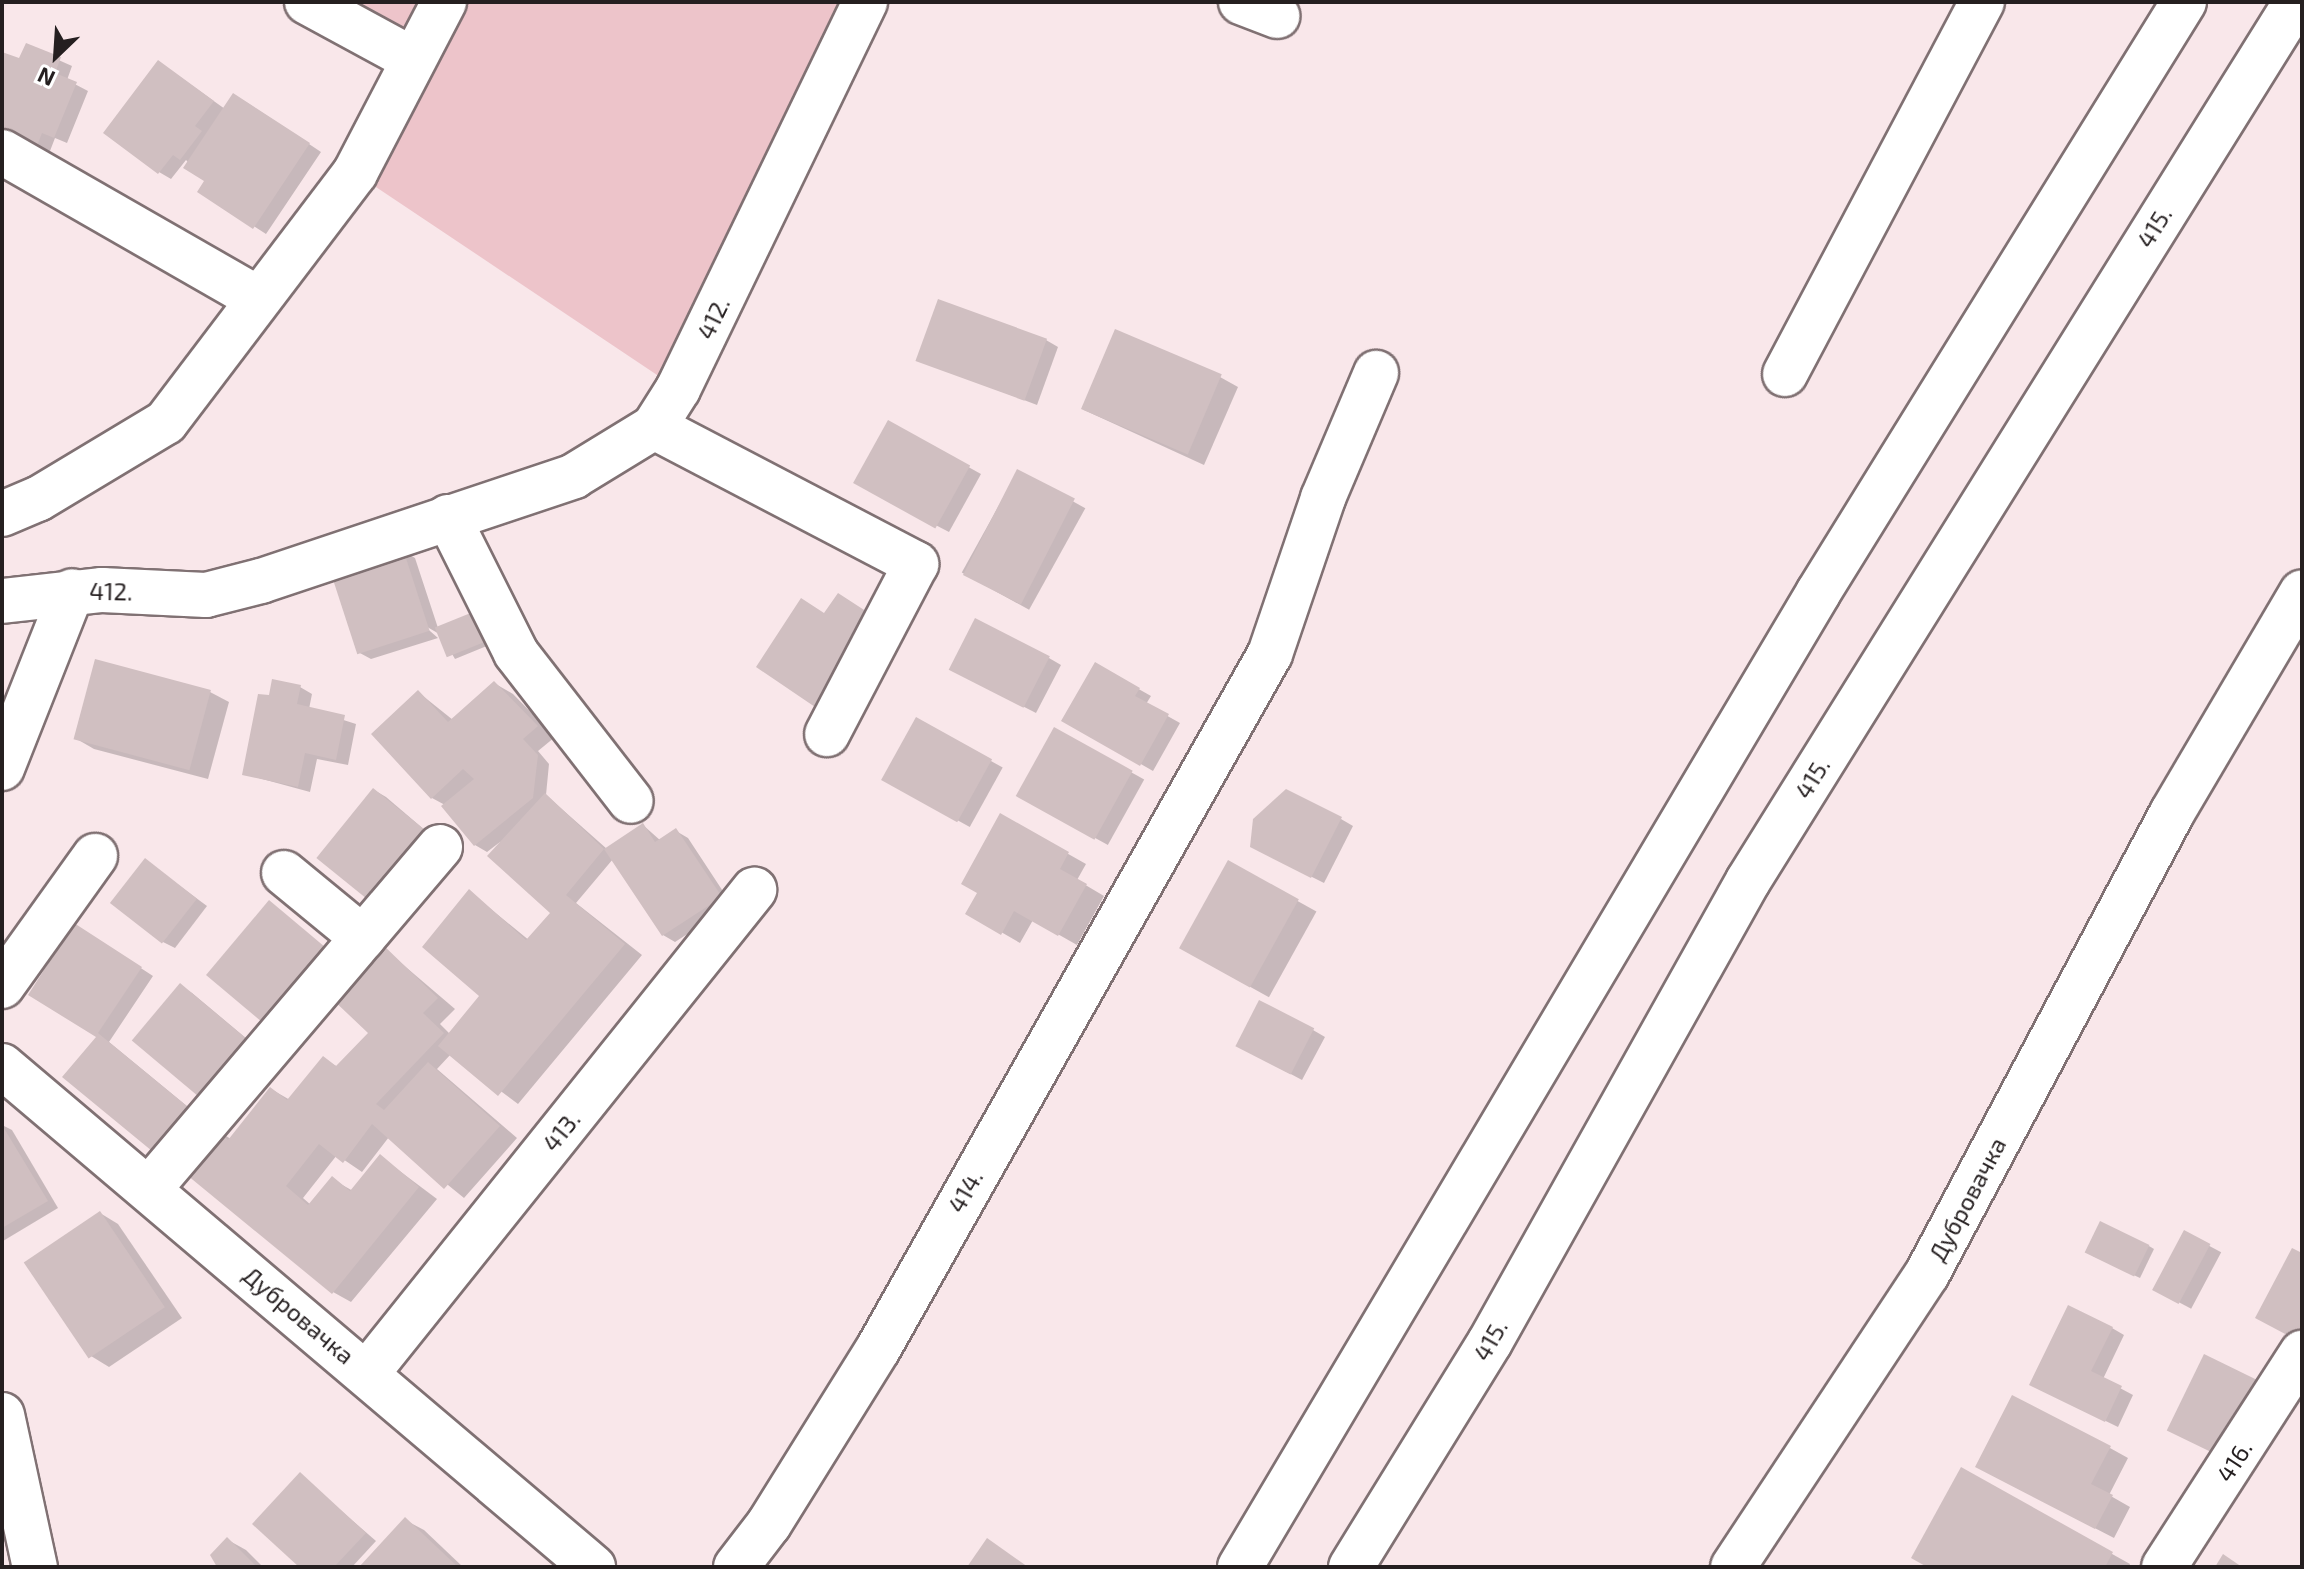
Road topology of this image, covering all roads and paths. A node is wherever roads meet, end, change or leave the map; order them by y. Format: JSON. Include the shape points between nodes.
{"nodes":[{"id":1,"x":307,"y":2,"type":"edge"},
{"id":2,"x":444,"y":2,"type":"edge"},
{"id":3,"x":865,"y":2,"type":"edge"},
{"id":4,"x":1982,"y":2,"type":"edge"},
{"id":5,"x":2184,"y":2,"type":"edge"},
{"id":6,"x":2296,"y":2,"type":"edge"},
{"id":7,"x":412,"y":59,"type":"junction"},
{"id":8,"x":2,"y":152,"type":"edge"},
{"id":9,"x":257,"y":298,"type":"junction"},
{"id":10,"x":1376,"y":373,"type":"dead end"},
{"id":11,"x":1785,"y":374,"type":"dead end"},
{"id":12,"x":654,"y":427,"type":"junction"},
{"id":13,"x":2,"y":514,"type":"edge"},
{"id":14,"x":448,"y":517,"type":"junction"},
{"id":15,"x":72,"y":591,"type":"junction"},
{"id":16,"x":2302,"y":592,"type":"edge"},
{"id":17,"x":2,"y":601,"type":"edge"},
{"id":18,"x":827,"y":734,"type":"dead end"},
{"id":19,"x":2,"y":768,"type":"edge"},
{"id":20,"x":631,"y":801,"type":"dead end"},
{"id":21,"x":440,"y":847,"type":"dead end"},
{"id":22,"x":95,"y":856,"type":"dead end"},
{"id":23,"x":284,"y":873,"type":"dead end"},
{"id":24,"x":754,"y":890,"type":"dead end"},
{"id":25,"x":363,"y":938,"type":"junction"},
{"id":26,"x":2,"y":986,"type":"edge"},
{"id":27,"x":2,"y":1066,"type":"edge"},
{"id":28,"x":149,"y":1189,"type":"junction"},
{"id":29,"x":2302,"y":1353,"type":"edge"},
{"id":30,"x":368,"y":1372,"type":"junction"},
{"id":31,"x":2,"y":1415,"type":"edge"},
{"id":32,"x":14,"y":1531,"type":"edge"},
{"id":33,"x":35,"y":1567,"type":"edge"},
{"id":34,"x":593,"y":1567,"type":"edge"},
{"id":35,"x":736,"y":1567,"type":"edge"},
{"id":36,"x":1240,"y":1567,"type":"edge"},
{"id":37,"x":1351,"y":1567,"type":"edge"},
{"id":38,"x":1733,"y":1567,"type":"edge"},
{"id":39,"x":2164,"y":1567,"type":"edge"}],
"edges":[{"from":1,"to":7,"type":"street"},
{"from":2,"to":7,"type":"street"},
{"from":3,"to":12,"type":"street","name":"412.","via":[[678,389]]},
{"from":4,"to":11,"type":"street"},
{"from":5,"to":36,"type":"street","via":[[1818,593]]},
{"from":6,"to":37,"type":"street","name":"415.","via":[[1748,881],[1490,1342]]},
{"from":7,"to":9,"type":"street","via":[[355,173]]},
{"from":8,"to":9,"type":"street"},
{"from":9,"to":13,"type":"street","via":[[166,422],[38,499]]},
{"from":10,"to":35,"type":"street","name":"414.","via":[[1323,498],[1270,654],[878,1349],[769,1524]]},
{"from":12,"to":14,"type":"street","name":"412.","via":[[574,476]]},
{"from":12,"to":18,"type":"street","via":[[916,564]]},
{"from":14,"to":15,"type":"street","name":"412.","via":[[206,595]]},
{"from":14,"to":20,"type":"street","via":[[516,653]]},
{"from":15,"to":17,"type":"street","name":"412."},
{"from":15,"to":19,"type":"street"},
{"from":16,"to":38,"type":"street","name":"Дубровачка","via":[[2172,813],[1927,1274]]},
{"from":21,"to":25,"type":"street"},
{"from":22,"to":26,"type":"street"},
{"from":23,"to":25,"type":"street"},
{"from":24,"to":30,"type":"street","name":"413."},
{"from":25,"to":28,"type":"street"},
{"from":27,"to":28,"type":"street","name":"Дубровачка"},
{"from":28,"to":30,"type":"street","name":"Дубровачка"},
{"from":29,"to":39,"type":"street","name":"416."},
{"from":30,"to":34,"type":"street","name":"Дубровачка"},
{"from":31,"to":32,"type":"street"},
{"from":32,"to":33,"type":"street"}]}
